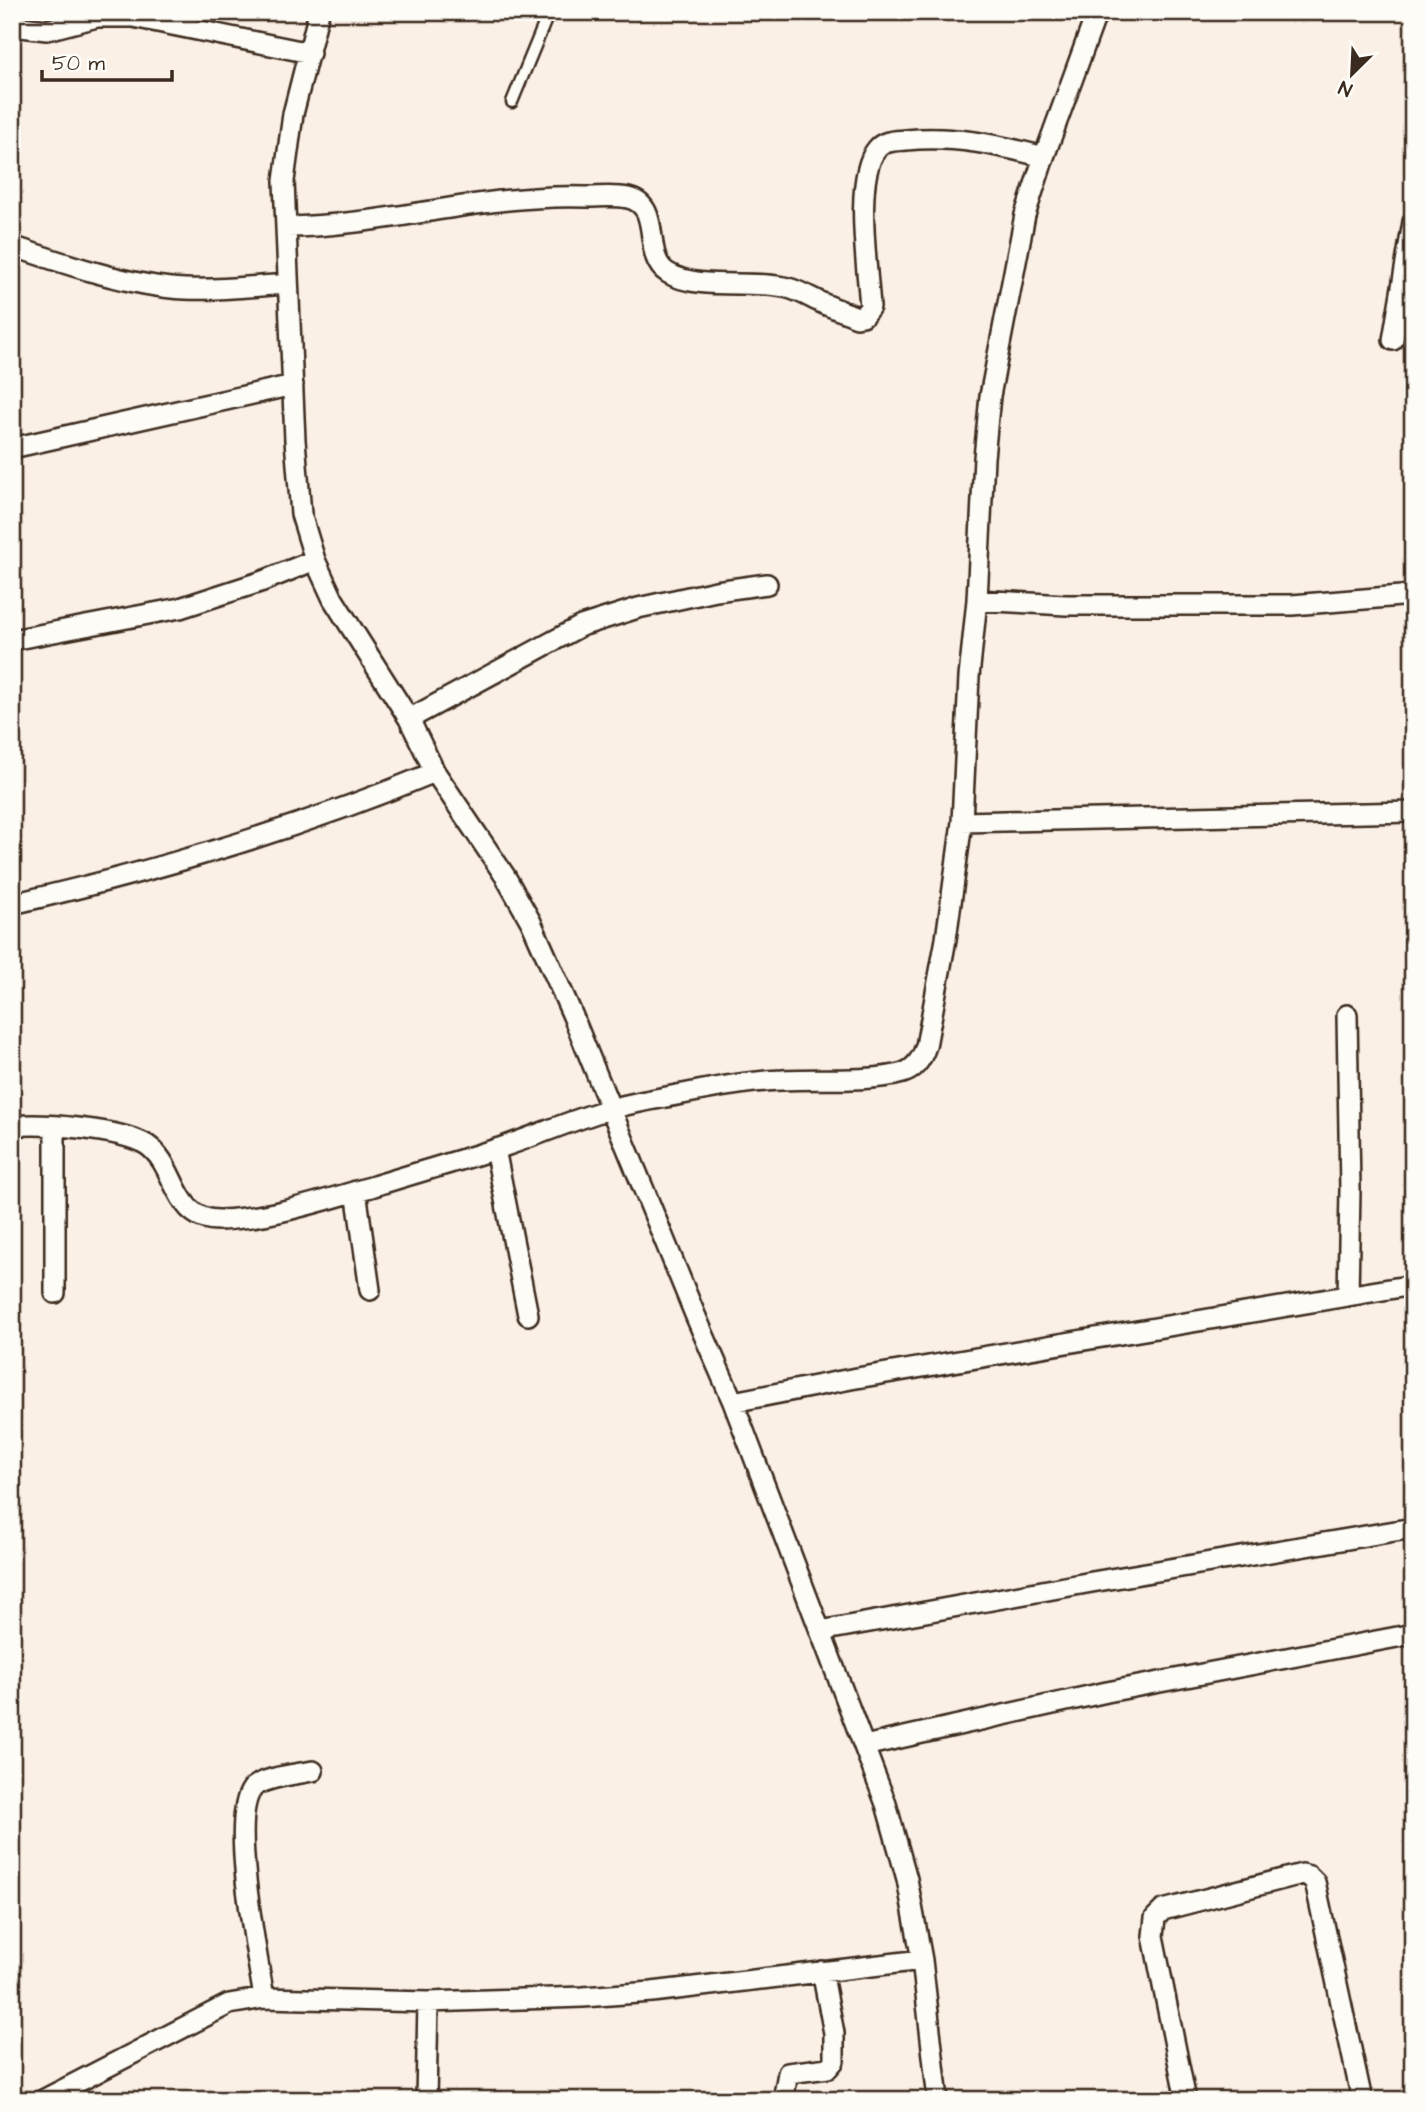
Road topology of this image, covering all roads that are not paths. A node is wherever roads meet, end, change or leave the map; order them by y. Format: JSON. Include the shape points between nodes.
{"nodes":[{"id":1,"x":319,"y":12,"type":"edge"},
{"id":2,"x":549,"y":12,"type":"edge"},
{"id":3,"x":1097,"y":12,"type":"edge"},
{"id":4,"x":12,"y":26,"type":"edge"},
{"id":5,"x":310,"y":52,"type":"junction"},
{"id":6,"x":512,"y":102,"type":"dead end"},
{"id":7,"x":1044,"y":157,"type":"junction"},
{"id":8,"x":1413,"y":222,"type":"edge"},
{"id":9,"x":286,"y":227,"type":"junction"},
{"id":10,"x":12,"y":246,"type":"edge"},
{"id":11,"x":288,"y":284,"type":"junction"},
{"id":12,"x":1393,"y":340,"type":"dead end"},
{"id":13,"x":293,"y":384,"type":"junction"},
{"id":14,"x":12,"y":448,"type":"edge"},
{"id":15,"x":315,"y":560,"type":"junction"},
{"id":16,"x":767,"y":584,"type":"dead end"},
{"id":17,"x":1413,"y":595,"type":"edge"},
{"id":18,"x":977,"y":600,"type":"junction"},
{"id":19,"x":12,"y":640,"type":"edge"},
{"id":20,"x":409,"y":719,"type":"junction"},
{"id":21,"x":435,"y":772,"type":"junction"},
{"id":22,"x":1413,"y":812,"type":"edge"},
{"id":23,"x":962,"y":822,"type":"junction"},
{"id":24,"x":12,"y":904,"type":"edge"},
{"id":25,"x":1347,"y":1015,"type":"dead end"},
{"id":26,"x":611,"y":1109,"type":"junction"},
{"id":27,"x":12,"y":1126,"type":"edge"},
{"id":28,"x":55,"y":1127,"type":"junction"},
{"id":29,"x":495,"y":1149,"type":"junction"},
{"id":30,"x":356,"y":1191,"type":"junction"},
{"id":31,"x":1413,"y":1285,"type":"edge"},
{"id":32,"x":370,"y":1290,"type":"dead end"},
{"id":33,"x":55,"y":1293,"type":"dead end"},
{"id":34,"x":1348,"y":1296,"type":"junction"},
{"id":35,"x":528,"y":1315,"type":"dead end"},
{"id":36,"x":733,"y":1402,"type":"junction"},
{"id":37,"x":1413,"y":1528,"type":"edge"},
{"id":38,"x":820,"y":1632,"type":"junction"},
{"id":39,"x":1413,"y":1634,"type":"edge"},
{"id":40,"x":864,"y":1746,"type":"junction"},
{"id":41,"x":313,"y":1771,"type":"dead end"},
{"id":42,"x":922,"y":1959,"type":"junction"},
{"id":43,"x":822,"y":1971,"type":"junction"},
{"id":44,"x":264,"y":1997,"type":"junction"},
{"id":45,"x":428,"y":2002,"type":"junction"},
{"id":46,"x":43,"y":2100,"type":"edge"},
{"id":47,"x":426,"y":2100,"type":"edge"},
{"id":48,"x":783,"y":2100,"type":"edge"},
{"id":49,"x":938,"y":2100,"type":"edge"},
{"id":50,"x":1186,"y":2100,"type":"edge"},
{"id":51,"x":1362,"y":2100,"type":"edge"}],
"edges":[{"from":1,"to":5,"type":"street"},
{"from":2,"to":6,"type":"lane"},
{"from":3,"to":7,"type":"street"},
{"from":4,"to":5,"type":"street","via":[[47,30],[97,18],[133,17]]},
{"from":5,"to":9,"type":"street","via":[[286,153]]},
{"from":7,"to":9,"type":"street","via":[[966,139],[889,141],[877,148],[862,204],[870,307],[863,316],[790,288],[695,281],[667,273],[660,267],[645,209],[628,198],[506,200],[381,220]]},
{"from":7,"to":18,"type":"street","via":[[1026,215],[990,396]]},
{"from":8,"to":12,"type":"street"},
{"from":9,"to":11,"type":"street"},
{"from":10,"to":11,"type":"street","via":[[141,283],[185,289]]},
{"from":11,"to":13,"type":"street"},
{"from":13,"to":14,"type":"street"},
{"from":13,"to":15,"type":"street","via":[[301,514]]},
{"from":15,"to":19,"type":"street","via":[[180,608]]},
{"from":15,"to":20,"type":"street","via":[[333,599]]},
{"from":16,"to":20,"type":"street","via":[[638,608],[581,626]]},
{"from":17,"to":18,"type":"street","via":[[1292,605],[1066,605]]},
{"from":18,"to":23,"type":"street"},
{"from":20,"to":21,"type":"street"},
{"from":21,"to":24,"type":"street","via":[[299,824],[169,864]]},
{"from":21,"to":26,"type":"street","via":[[531,922]]},
{"from":22,"to":23,"type":"street"},
{"from":23,"to":26,"type":"street","via":[[926,1046],[911,1069],[869,1077],[778,1080]]},
{"from":25,"to":34,"type":"street"},
{"from":26,"to":29,"type":"street"},
{"from":26,"to":36,"type":"street"},
{"from":27,"to":28,"type":"street"},
{"from":28,"to":30,"type":"street","via":[[106,1132],[145,1144],[163,1163],[187,1209],[208,1218],[274,1212]]},
{"from":28,"to":33,"type":"street"},
{"from":29,"to":30,"type":"street"},
{"from":29,"to":35,"type":"street"},
{"from":30,"to":32,"type":"street"},
{"from":31,"to":34,"type":"street"},
{"from":34,"to":36,"type":"street"},
{"from":36,"to":38,"type":"street"},
{"from":37,"to":38,"type":"street"},
{"from":38,"to":40,"type":"street"},
{"from":39,"to":40,"type":"street","via":[[1107,1692]]},
{"from":40,"to":42,"type":"street","via":[[907,1879]]},
{"from":41,"to":44,"type":"street","via":[[260,1783],[248,1797],[244,1852]]},
{"from":42,"to":43,"type":"street"},
{"from":42,"to":49,"type":"street"},
{"from":43,"to":45,"type":"street","via":[[652,1992]]},
{"from":43,"to":48,"type":"street","via":[[834,2033],[834,2061],[828,2068],[788,2073]]},
{"from":44,"to":45,"type":"street"},
{"from":44,"to":46,"type":"street","via":[[229,2004]]},
{"from":45,"to":47,"type":"street"},
{"from":50,"to":51,"type":"street","via":[[1153,1936],[1155,1918],[1163,1910],[1302,1874],[1315,1882]]}]}
